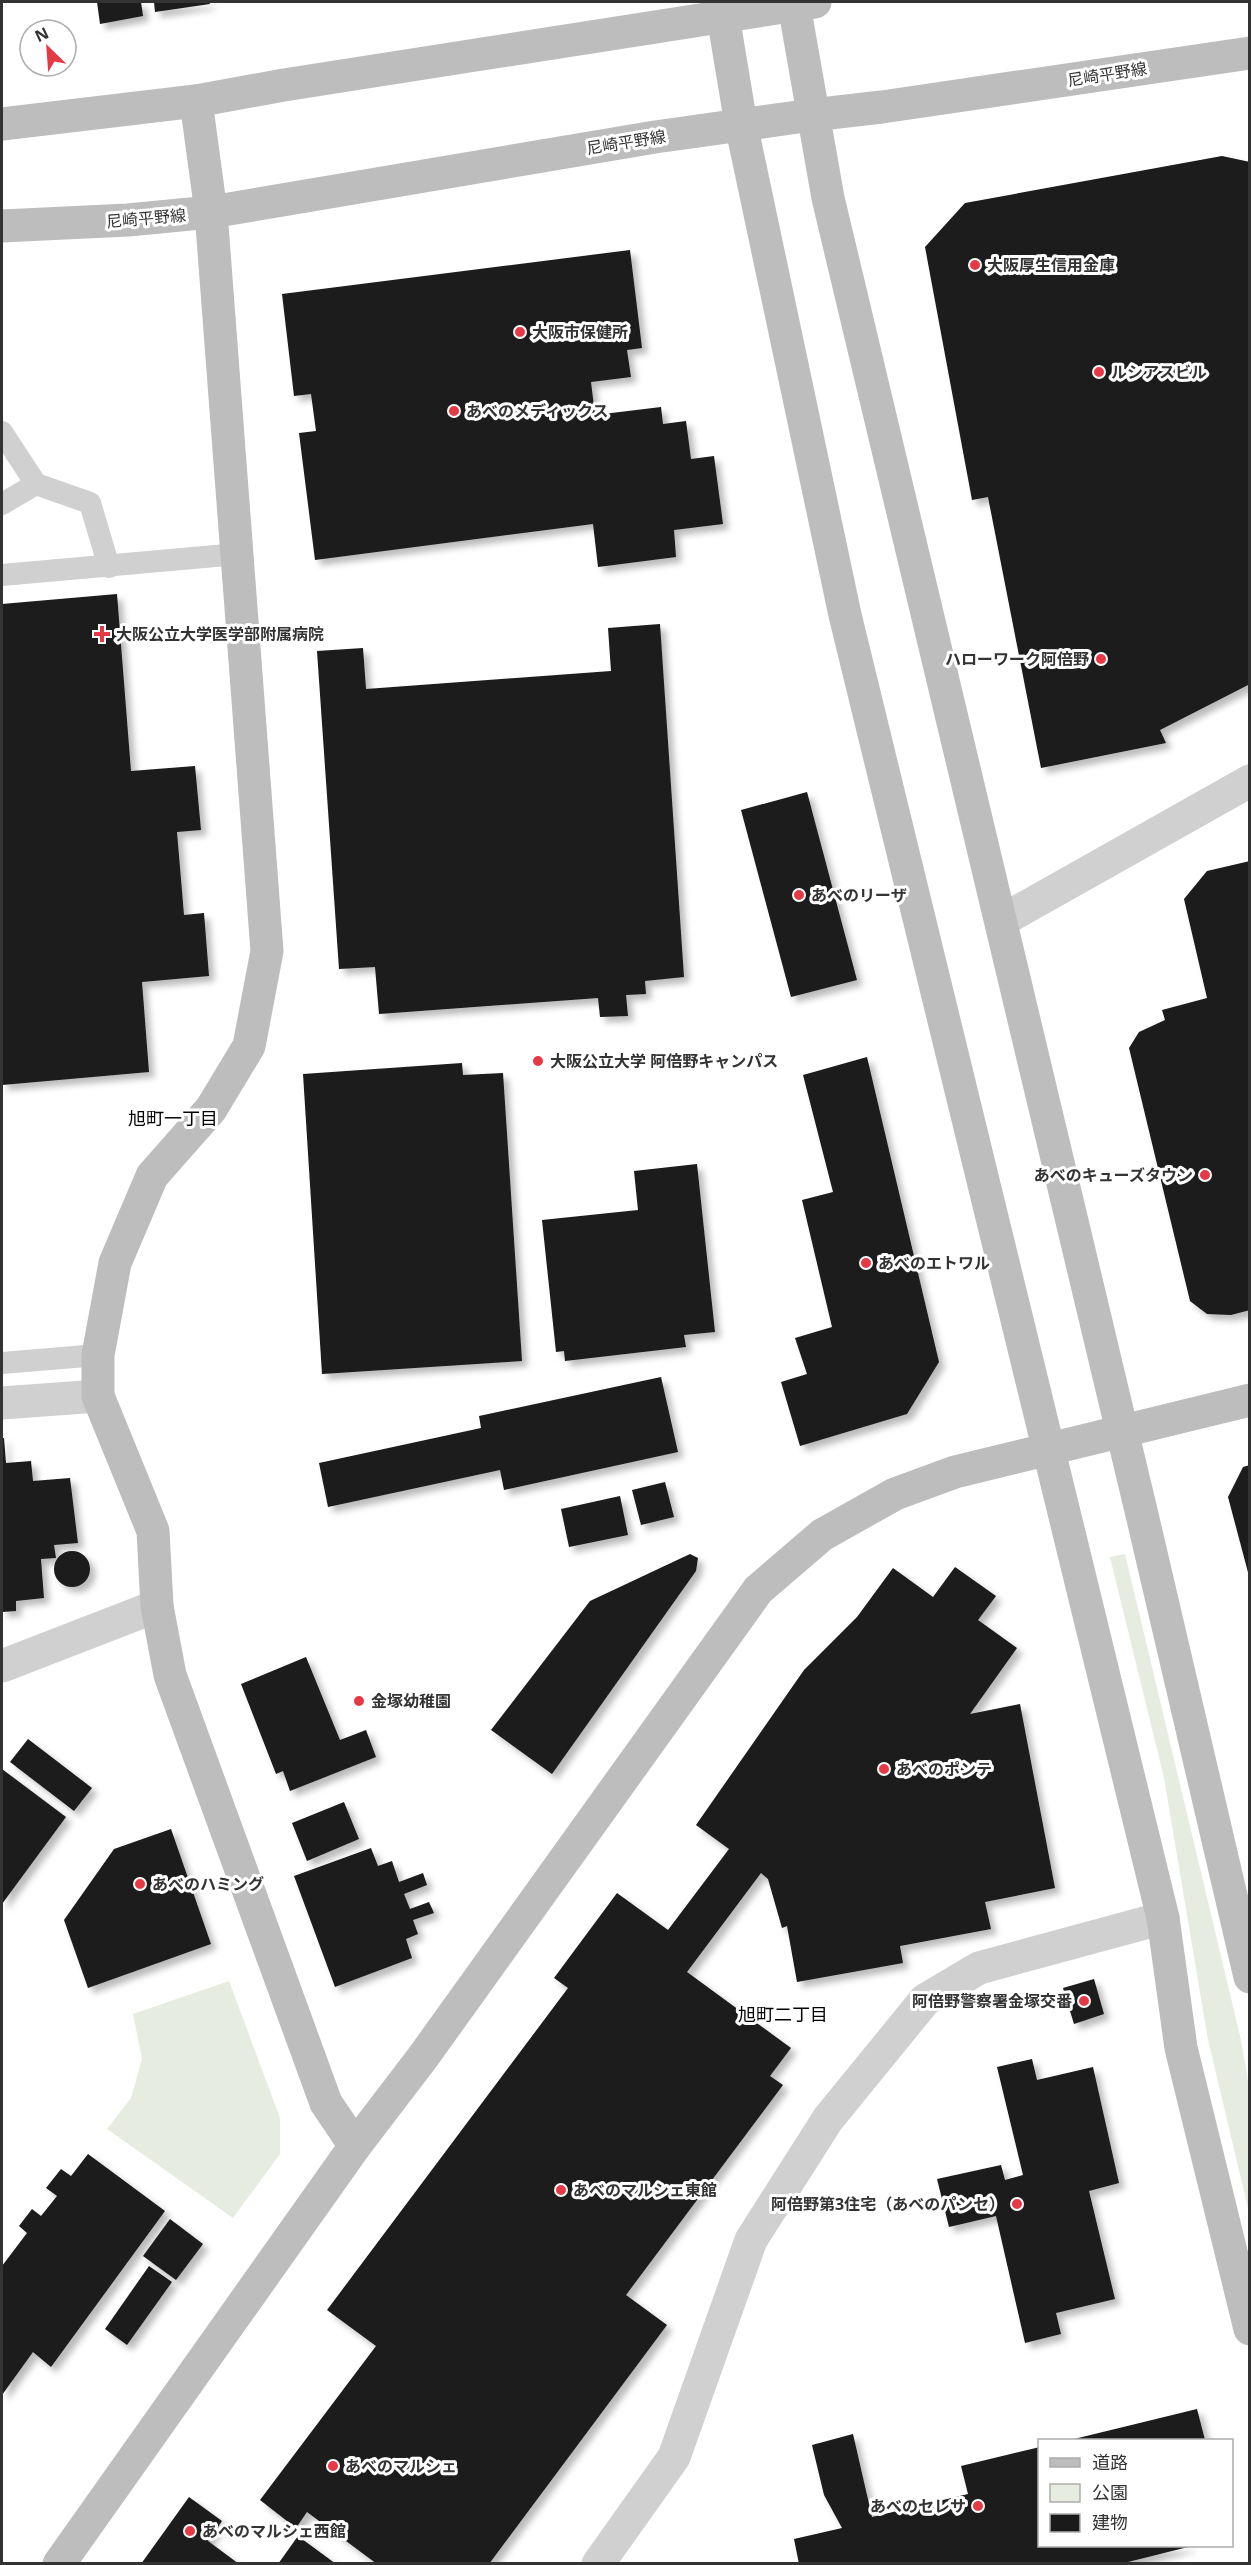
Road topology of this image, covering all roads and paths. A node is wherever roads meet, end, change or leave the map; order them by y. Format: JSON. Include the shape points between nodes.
{"nodes":[{"id":1,"x":805,"y":3,"type":"edge"},
{"id":2,"x":723,"y":16,"type":"junction"},
{"id":3,"x":1250,"y":53,"type":"edge"},
{"id":4,"x":196,"y":101,"type":"junction"},
{"id":5,"x":812,"y":115,"type":"junction"},
{"id":6,"x":2,"y":124,"type":"edge"},
{"id":7,"x":741,"y":124,"type":"junction"},
{"id":8,"x":211,"y":212,"type":"junction"},
{"id":9,"x":2,"y":226,"type":"edge"},
{"id":10,"x":2,"y":432,"type":"edge"},
{"id":11,"x":36,"y":484,"type":"junction"},
{"id":12,"x":2,"y":504,"type":"edge"},
{"id":13,"x":238,"y":554,"type":"junction"},
{"id":14,"x":109,"y":567,"type":"junction"},
{"id":15,"x":2,"y":575,"type":"edge"},
{"id":16,"x":1246,"y":788,"type":"edge"},
{"id":17,"x":1001,"y":921,"type":"junction"},
{"id":18,"x":98,"y":1355,"type":"junction"},
{"id":19,"x":2,"y":1363,"type":"edge"},
{"id":20,"x":98,"y":1396,"type":"junction"},
{"id":21,"x":1250,"y":1400,"type":"edge"},
{"id":22,"x":2,"y":1403,"type":"edge"},
{"id":23,"x":1122,"y":1432,"type":"junction"},
{"id":24,"x":1048,"y":1448,"type":"junction"},
{"id":25,"x":157,"y":1606,"type":"junction"},
{"id":26,"x":2,"y":1666,"type":"edge"},
{"id":27,"x":1163,"y":1918,"type":"junction"},
{"id":28,"x":1250,"y":1977,"type":"edge"},
{"id":29,"x":355,"y":2146,"type":"junction"},
{"id":30,"x":1250,"y":2329,"type":"edge"},
{"id":31,"x":59,"y":2564,"type":"edge"},
{"id":32,"x":598,"y":2564,"type":"edge"}],
"edges":[{"from":1,"to":2,"type":"street"},
{"from":1,"to":5,"type":"street"},
{"from":2,"to":4,"type":"street"},
{"from":2,"to":7,"type":"street"},
{"from":3,"to":5,"type":"street","name":"尼崎平野線"},
{"from":4,"to":6,"type":"street"},
{"from":4,"to":8,"type":"street"},
{"from":5,"to":7,"type":"street","name":"尼崎平野線"},
{"from":5,"to":17,"type":"street"},
{"from":7,"to":8,"type":"street","name":"尼崎平野線"},
{"from":7,"to":24,"type":"street","via":[[845,615]]},
{"from":8,"to":9,"type":"street","name":"尼崎平野線"},
{"from":8,"to":13,"type":"street"},
{"from":10,"to":11,"type":"lane"},
{"from":11,"to":12,"type":"lane"},
{"from":11,"to":14,"type":"lane","via":[[90,503]]},
{"from":13,"to":14,"type":"lane"},
{"from":13,"to":18,"type":"street","via":[[267,951],[249,1046],[211,1109],[152,1176],[115,1263]]},
{"from":14,"to":15,"type":"lane"},
{"from":16,"to":17,"type":"street"},
{"from":17,"to":23,"type":"street"},
{"from":18,"to":19,"type":"lane"},
{"from":18,"to":20,"type":"street"},
{"from":20,"to":22,"type":"street"},
{"from":20,"to":25,"type":"street","via":[[153,1531]]},
{"from":21,"to":23,"type":"street"},
{"from":23,"to":24,"type":"street"},
{"from":23,"to":28,"type":"street"},
{"from":24,"to":27,"type":"street"},
{"from":24,"to":29,"type":"street","via":[[955,1472],[895,1494],[822,1535],[758,1590]]},
{"from":25,"to":26,"type":"street"},
{"from":25,"to":29,"type":"street","via":[[170,1675],[321,2092]]},
{"from":27,"to":30,"type":"street","via":[[1181,2048]]},
{"from":27,"to":32,"type":"street","via":[[979,1968],[925,2000],[828,2119],[751,2240],[674,2457]]},
{"from":29,"to":31,"type":"street"}]}
